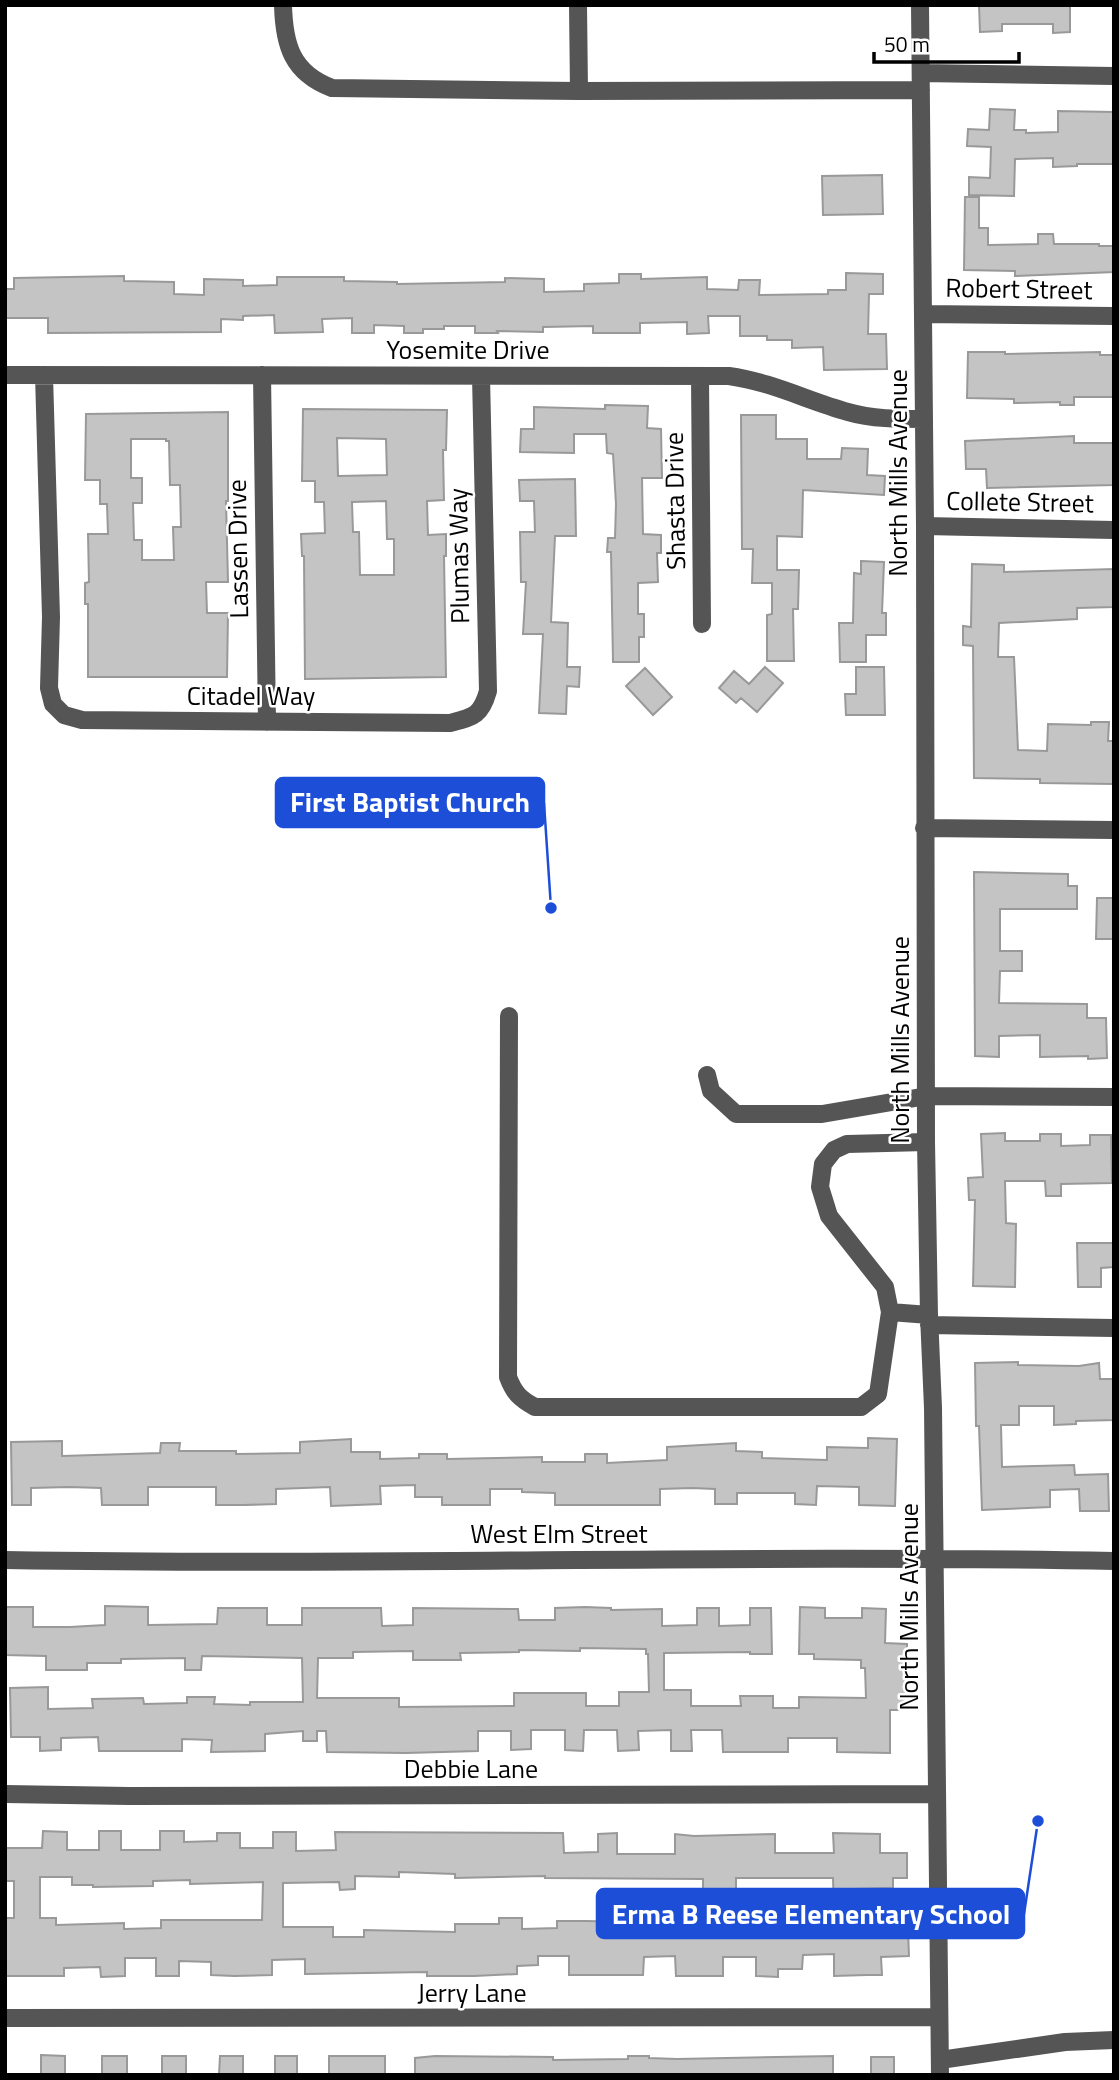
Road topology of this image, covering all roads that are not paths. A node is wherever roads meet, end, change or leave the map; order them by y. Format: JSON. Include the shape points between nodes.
{"nodes":[{"id":1,"x":283,"y":5,"type":"edge"},
{"id":2,"x":578,"y":5,"type":"edge"},
{"id":3,"x":920,"y":5,"type":"edge"},
{"id":4,"x":1114,"y":76,"type":"edge"},
{"id":5,"x":921,"y":82,"type":"junction"},
{"id":6,"x":579,"y":91,"type":"junction"},
{"id":7,"x":923,"y":314,"type":"junction"},
{"id":8,"x":1114,"y":316,"type":"edge"},
{"id":9,"x":5,"y":375,"type":"edge"},
{"id":10,"x":44,"y":375,"type":"junction"},
{"id":11,"x":262,"y":375,"type":"junction"},
{"id":12,"x":481,"y":376,"type":"junction"},
{"id":13,"x":700,"y":376,"type":"junction"},
{"id":14,"x":923,"y":419,"type":"junction"},
{"id":15,"x":925,"y":526,"type":"junction"},
{"id":16,"x":1114,"y":530,"type":"edge"},
{"id":17,"x":702,"y":624,"type":"dead end"},
{"id":18,"x":462,"y":720,"type":"joint"},
{"id":19,"x":267,"y":722,"type":"junction"},
{"id":20,"x":924,"y":828,"type":"junction"},
{"id":21,"x":1114,"y":831,"type":"edge"},
{"id":22,"x":509,"y":1016,"type":"dead end"},
{"id":23,"x":707,"y":1075,"type":"dead end"},
{"id":24,"x":927,"y":1096,"type":"junction"},
{"id":25,"x":1114,"y":1097,"type":"edge"},
{"id":26,"x":926,"y":1142,"type":"junction"},
{"id":27,"x":890,"y":1312,"type":"junction"},
{"id":28,"x":929,"y":1320,"type":"junction"},
{"id":29,"x":1114,"y":1328,"type":"edge"},
{"id":30,"x":935,"y":1558,"type":"junction"},
{"id":31,"x":5,"y":1560,"type":"edge"},
{"id":32,"x":1114,"y":1561,"type":"edge"},
{"id":33,"x":5,"y":1794,"type":"edge"},
{"id":34,"x":937,"y":1794,"type":"junction"},
{"id":35,"x":939,"y":2017,"type":"junction"},
{"id":36,"x":5,"y":2018,"type":"edge"},
{"id":37,"x":1114,"y":2040,"type":"edge"},
{"id":38,"x":940,"y":2067,"type":"edge"}],
"edges":[{"from":1,"to":6,"type":"street","via":[[285,40],[298,65],[318,83],[332,88]]},
{"from":2,"to":6,"type":"street"},
{"from":3,"to":5,"type":"street","name":"North Mills Avenue"},
{"from":4,"to":5,"type":"street"},
{"from":5,"to":6,"type":"street"},
{"from":5,"to":7,"type":"street","name":"North Mills Avenue"},
{"from":7,"to":8,"type":"street","name":"Robert Street"},
{"from":7,"to":14,"type":"street","name":"North Mills Avenue"},
{"from":9,"to":10,"type":"street","name":"Yosemite Drive"},
{"from":10,"to":11,"type":"street","name":"Yosemite Drive"},
{"from":10,"to":19,"type":"street","name":"Citadel Way","via":[[49,688],[53,704],[64,715],[82,720]]},
{"from":11,"to":12,"type":"street","name":"Yosemite Drive"},
{"from":11,"to":19,"type":"street","name":"Lassen Drive"},
{"from":12,"to":13,"type":"street","name":"Yosemite Drive"},
{"from":12,"to":18,"type":"street","name":"Plumas Way","via":[[488,691],[484,708]]},
{"from":13,"to":14,"type":"street","name":"Yosemite Drive","via":[[769,383],[850,413]]},
{"from":13,"to":17,"type":"street","name":"Shasta Drive"},
{"from":14,"to":15,"type":"street","name":"North Mills Avenue"},
{"from":15,"to":16,"type":"street","name":"Collete Street"},
{"from":15,"to":20,"type":"street","name":"North Mills Avenue"},
{"from":18,"to":19,"type":"street","name":"Citadel Way"},
{"from":20,"to":21,"type":"street"},
{"from":20,"to":24,"type":"street","name":"North Mills Avenue"},
{"from":22,"to":27,"type":"street","via":[[508,1377],[520,1399],[536,1407],[860,1407],[878,1394]]},
{"from":23,"to":24,"type":"street","via":[[711,1091],[736,1114],[822,1114]]},
{"from":24,"to":25,"type":"street"},
{"from":24,"to":26,"type":"street","name":"North Mills Avenue"},
{"from":26,"to":27,"type":"street","via":[[847,1144],[834,1150],[823,1164],[820,1187],[829,1216],[885,1287]]},
{"from":26,"to":28,"type":"street","name":"North Mills Avenue"},
{"from":27,"to":28,"type":"street"},
{"from":28,"to":29,"type":"street"},
{"from":28,"to":30,"type":"street","name":"North Mills Avenue"},
{"from":30,"to":31,"type":"street","name":"West Elm Street"},
{"from":30,"to":32,"type":"street","name":"West Elm Street"},
{"from":30,"to":34,"type":"street","name":"North Mills Avenue"},
{"from":33,"to":34,"type":"street","name":"Debbie Lane"},
{"from":34,"to":35,"type":"street","name":"North Mills Avenue"},
{"from":35,"to":36,"type":"street","name":"Jerry Lane"},
{"from":35,"to":38,"type":"street","name":"North Mills Avenue"},
{"from":37,"to":38,"type":"street","via":[[1065,2042]]}]}
